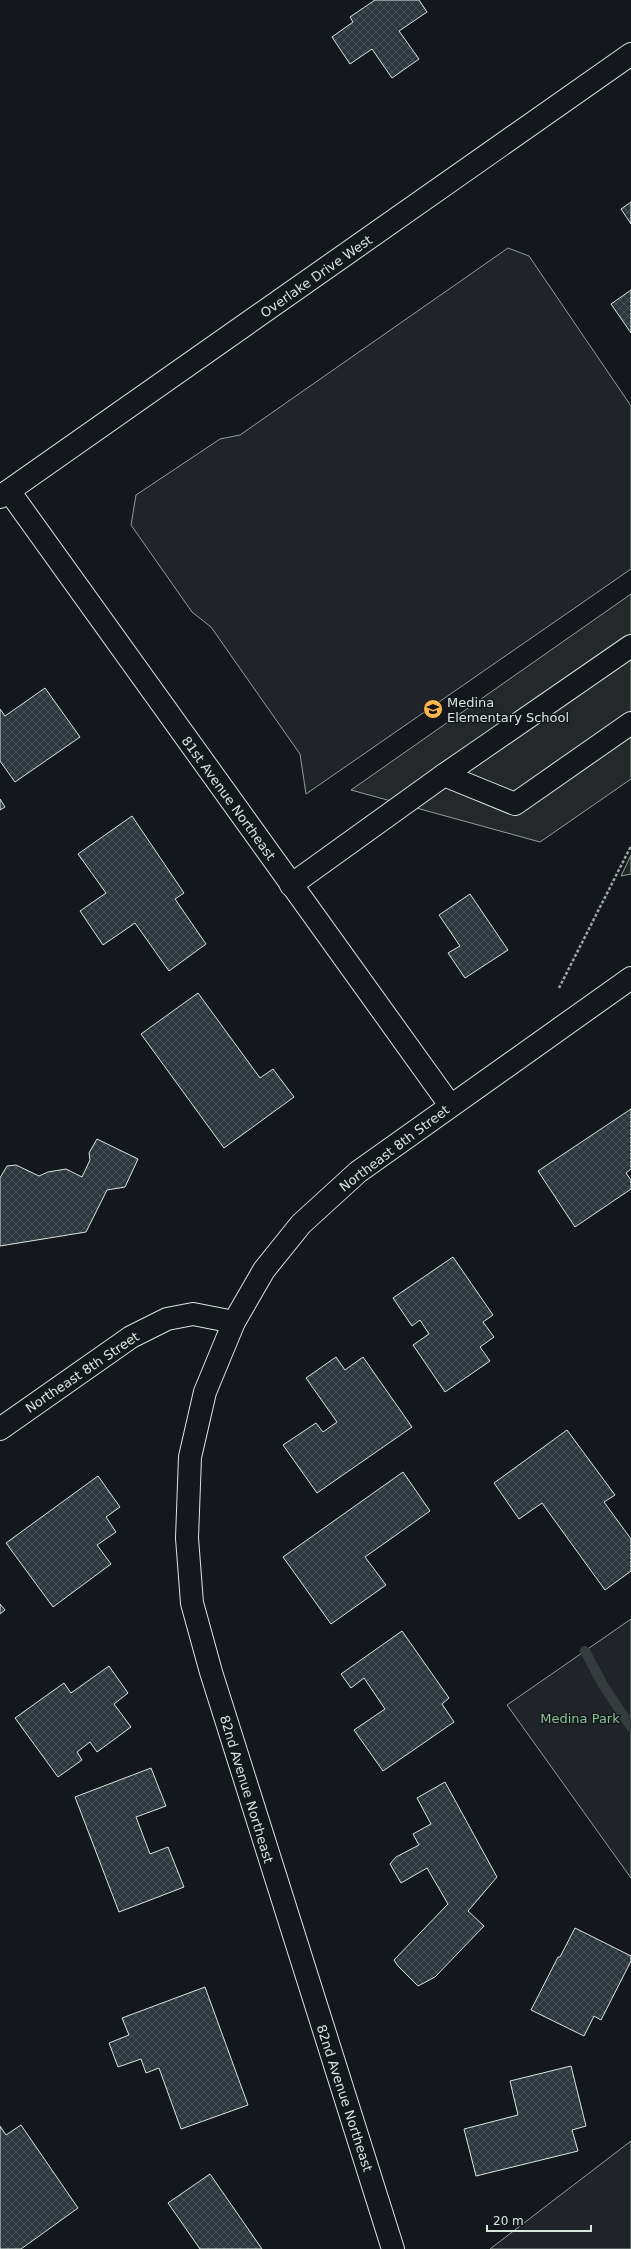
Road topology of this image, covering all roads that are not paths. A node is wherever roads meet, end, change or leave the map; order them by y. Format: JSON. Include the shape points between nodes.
{"nodes":[{"id":1,"x":631,"y":54,"type":"edge"},
{"id":2,"x":5,"y":494,"type":"edge"},
{"id":3,"x":631,"y":646,"type":"edge"},
{"id":4,"x":631,"y":723,"type":"edge"},
{"id":5,"x":444,"y":775,"type":"junction"},
{"id":6,"x":291,"y":885,"type":"junction"},
{"id":7,"x":631,"y":978,"type":"edge"},
{"id":8,"x":450,"y":1105,"type":"junction"},
{"id":9,"x":234,"y":1322,"type":"junction"},
{"id":10,"x":0,"y":1429,"type":"edge"},
{"id":11,"x":393,"y":2249,"type":"edge"}],
"edges":[{"from":1,"to":2,"type":"street","name":"Overlake Drive West"},
{"from":2,"to":6,"type":"street","name":"81st Avenue Northeast"},
{"from":3,"to":5,"type":"street"},
{"from":4,"to":5,"type":"street","via":[[515,804]]},
{"from":5,"to":6,"type":"street"},
{"from":6,"to":8,"type":"street","name":"81st Avenue Northeast"},
{"from":7,"to":8,"type":"street","name":"Northeast 8th Street"},
{"from":8,"to":9,"type":"street","name":"Northeast 8th Street","via":[[358,1172],[301,1224],[264,1270]]},
{"from":9,"to":10,"type":"street","name":"Northeast 8th Street","via":[[193,1314],[167,1319],[131,1337]]},
{"from":9,"to":11,"type":"street","name":"82nd Avenue Northeast","via":[[205,1392],[190,1457],[187,1538],[192,1603],[210,1672]]}]}
